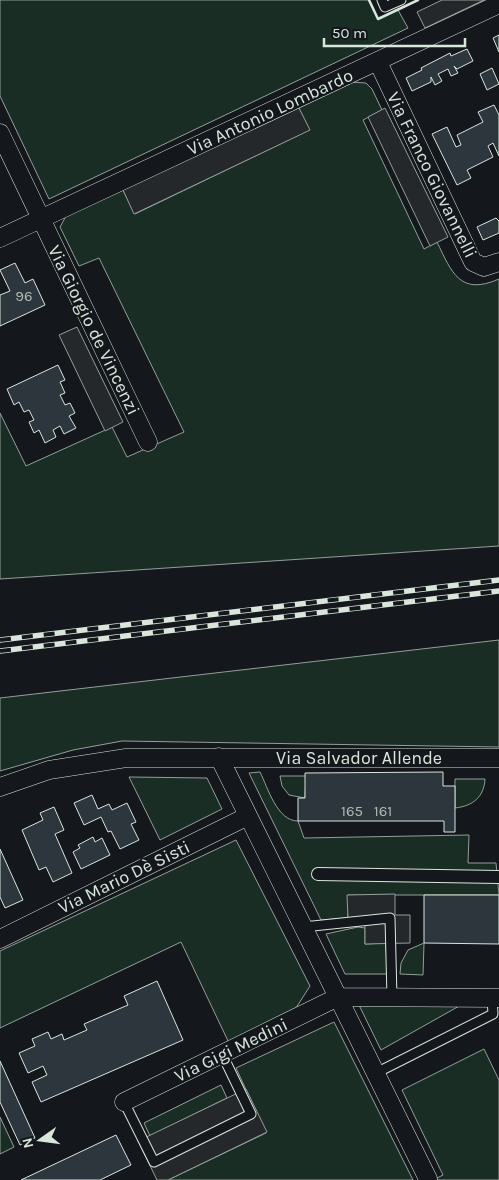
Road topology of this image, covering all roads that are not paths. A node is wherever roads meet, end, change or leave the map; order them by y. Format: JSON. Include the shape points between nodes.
{"nodes":[{"id":1,"x":382,"y":0,"type":"edge"},
{"id":2,"x":401,"y":0,"type":"edge"},
{"id":3,"x":499,"y":4,"type":"edge"},
{"id":4,"x":378,"y":62,"type":"junction"},
{"id":5,"x":0,"y":133,"type":"edge"},
{"id":6,"x":41,"y":219,"type":"junction"},
{"id":7,"x":0,"y":238,"type":"edge"},
{"id":8,"x":499,"y":262,"type":"edge"},
{"id":9,"x":148,"y":442,"type":"dead end"},
{"id":10,"x":219,"y":758,"type":"junction"},
{"id":11,"x":499,"y":758,"type":"edge"},
{"id":12,"x":0,"y":787,"type":"edge"},
{"id":13,"x":248,"y":816,"type":"junction"},
{"id":14,"x":318,"y":874,"type":"dead end"},
{"id":15,"x":499,"y":877,"type":"edge"},
{"id":16,"x":303,"y":927,"type":"junction"},
{"id":17,"x":0,"y":939,"type":"edge"},
{"id":18,"x":338,"y":997,"type":"junction"},
{"id":19,"x":392,"y":998,"type":"junction"},
{"id":20,"x":496,"y":998,"type":"edge"},
{"id":21,"x":222,"y":1054,"type":"junction"},
{"id":22,"x":376,"y":1073,"type":"junction"},
{"id":23,"x":124,"y":1102,"type":"joint"},
{"id":24,"x":428,"y":1179,"type":"dead end"}],
"edges":[{"from":1,"to":2,"type":"lane","via":[[385,7]]},
{"from":3,"to":4,"type":"street","name":"Via Antonio Lombardo"},
{"from":4,"to":6,"type":"street","name":"Via Antonio Lombardo"},
{"from":4,"to":8,"type":"street","name":"Via Franco Giovannelli","via":[[473,262],[480,267]]},
{"from":5,"to":6,"type":"street","name":"Via Giorgio de Vincenzi"},
{"from":6,"to":7,"type":"street"},
{"from":6,"to":9,"type":"street","name":"Via Giorgio de Vincenzi"},
{"from":10,"to":11,"type":"street","name":"Via Salvador Allende"},
{"from":10,"to":12,"type":"street","name":"Via Salvador Allende","via":[[102,761],[49,770]]},
{"from":10,"to":13,"type":"street"},
{"from":13,"to":16,"type":"street"},
{"from":13,"to":17,"type":"street","name":"Via Mario Dè Sisti"},
{"from":14,"to":15,"type":"street"},
{"from":16,"to":18,"type":"street"},
{"from":16,"to":19,"type":"lane","via":[[390,918]]},
{"from":18,"to":19,"type":"street"},
{"from":18,"to":21,"type":"street","name":"Via Gigi Medini"},
{"from":18,"to":22,"type":"street"},
{"from":19,"to":20,"type":"street"},
{"from":20,"to":22,"type":"lane","via":[[493,1014]]},
{"from":21,"to":23,"type":"street","name":"Via Gigi Medini"},
{"from":21,"to":23,"type":"lane","via":[[251,1114],[154,1162]]},
{"from":22,"to":24,"type":"street"}]}
